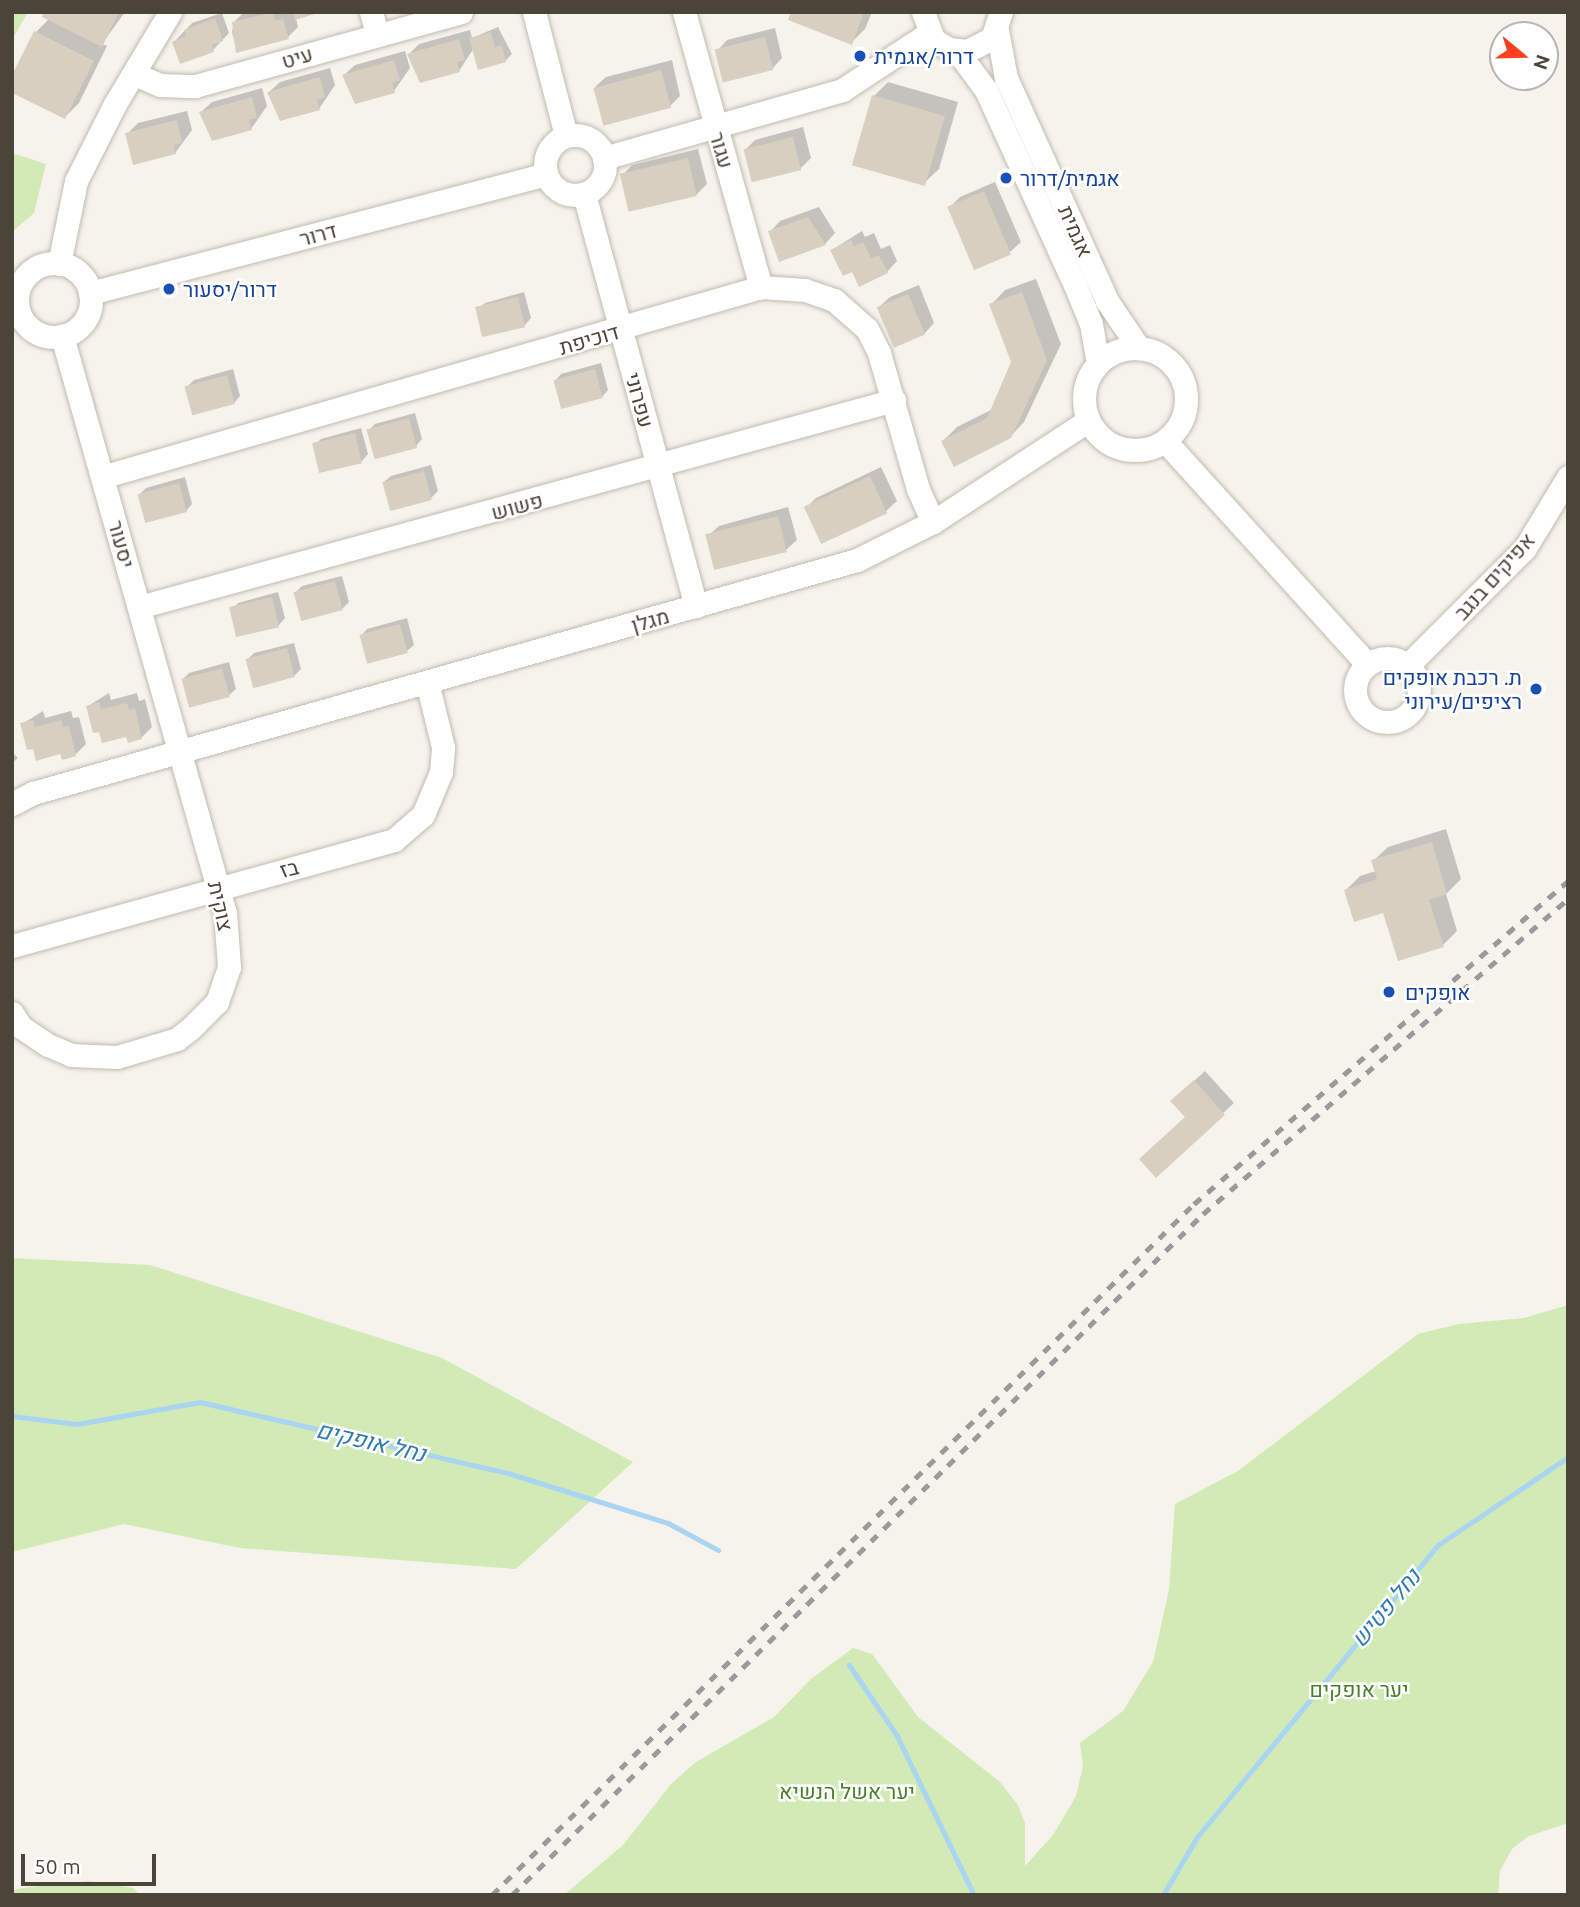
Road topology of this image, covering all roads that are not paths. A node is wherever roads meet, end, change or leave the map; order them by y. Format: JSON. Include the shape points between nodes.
{"nodes":[{"id":1,"x":170,"y":12,"type":"edge"},
{"id":2,"x":371,"y":12,"type":"edge"},
{"id":3,"x":461,"y":12,"type":"edge"},
{"id":4,"x":534,"y":12,"type":"edge"},
{"id":5,"x":684,"y":12,"type":"edge"},
{"id":6,"x":999,"y":21,"type":"edge"},
{"id":7,"x":926,"y":23,"type":"edge"},
{"id":8,"x":377,"y":35,"type":"junction"},
{"id":9,"x":957,"y":51,"type":"junction"},
{"id":10,"x":135,"y":74,"type":"junction"},
{"id":11,"x":715,"y":127,"type":"junction"},
{"id":12,"x":566,"y":136,"type":"junction"},
{"id":13,"x":604,"y":158,"type":"junction"},
{"id":14,"x":546,"y":174,"type":"junction"},
{"id":15,"x":584,"y":194,"type":"junction"},
{"id":16,"x":59,"y":264,"type":"junction"},
{"id":17,"x":761,"y":287,"type":"junction"},
{"id":18,"x":90,"y":293,"type":"junction"},
{"id":19,"x":16,"y":316,"type":"edge"},
{"id":20,"x":621,"y":330,"type":"junction"},
{"id":21,"x":62,"y":336,"type":"junction"},
{"id":22,"x":1139,"y":348,"type":"junction"},
{"id":23,"x":1098,"y":363,"type":"junction"},
{"id":24,"x":894,"y":400,"type":"junction"},
{"id":25,"x":1088,"y":421,"type":"junction"},
{"id":26,"x":1164,"y":441,"type":"junction"},
{"id":27,"x":659,"y":468,"type":"junction"},
{"id":28,"x":105,"y":476,"type":"junction"},
{"id":29,"x":1568,"y":477,"type":"edge"},
{"id":30,"x":933,"y":523,"type":"junction"},
{"id":31,"x":696,"y":606,"type":"junction"},
{"id":32,"x":139,"y":607,"type":"junction"},
{"id":33,"x":1367,"y":664,"type":"junction"},
{"id":34,"x":1408,"y":665,"type":"junction"},
{"id":35,"x":427,"y":682,"type":"junction"},
{"id":36,"x":181,"y":752,"type":"junction"},
{"id":37,"x":12,"y":804,"type":"edge"},
{"id":38,"x":217,"y":885,"type":"junction"},
{"id":39,"x":12,"y":946,"type":"edge"},
{"id":40,"x":12,"y":1013,"type":"edge"}],
"edges":[{"from":1,"to":10,"type":"street"},
{"from":2,"to":8,"type":"street"},
{"from":3,"to":8,"type":"street","name":"עיט"},
{"from":4,"to":12,"type":"street"},
{"from":5,"to":11,"type":"street","name":"עגור"},
{"from":6,"to":9,"type":"street","via":[[976,49]]},
{"from":6,"to":22,"type":"street","name":"אגמית","via":[[1006,78],[1107,300]]},
{"from":7,"to":9,"type":"street","via":[[941,46]]},
{"from":7,"to":11,"type":"street","via":[[842,90]]},
{"from":8,"to":10,"type":"street","name":"עיט","via":[[195,86],[160,85]]},
{"from":9,"to":23,"type":"street","name":"אגמית","via":[[986,90],[1069,272],[1091,324]]},
{"from":10,"to":16,"type":"street","via":[[76,181]]},
{"from":11,"to":13,"type":"street"},
{"from":11,"to":17,"type":"street","name":"עגור"},
{"from":12,"to":13,"type":"street","via":[[594,142]]},
{"from":12,"to":14,"type":"street","via":[[549,151]]},
{"from":13,"to":15,"type":"street","via":[[599,184]]},
{"from":14,"to":15,"type":"street","via":[[565,194]]},
{"from":14,"to":18,"type":"street","name":"דרור"},
{"from":15,"to":20,"type":"street","name":"עפרוני"},
{"from":16,"to":18,"type":"street","via":[[82,277]]},
{"from":16,"to":19,"type":"street","via":[[40,266],[24,278]]},
{"from":17,"to":20,"type":"street","name":"דוכיפת"},
{"from":17,"to":24,"type":"street","name":"דוכיפת","via":[[805,290],[834,300],[855,314],[879,353]]},
{"from":18,"to":21,"type":"street","via":[[85,320]]},
{"from":19,"to":21,"type":"street","via":[[37,333]]},
{"from":20,"to":27,"type":"street","name":"עפרוני"},
{"from":20,"to":28,"type":"street","name":"דוכיפת"},
{"from":21,"to":28,"type":"street","name":"יסעור"},
{"from":22,"to":23,"type":"street","via":[[1117,351]]},
{"from":22,"to":26,"type":"street","via":[[1165,357],[1183,381],[1184,414]]},
{"from":23,"to":25,"type":"street","via":[[1085,390]]},
{"from":24,"to":27,"type":"street","name":"פשוש"},
{"from":24,"to":30,"type":"street","name":"דוכיפת","via":[[918,489]]},
{"from":25,"to":26,"type":"street","via":[[1108,443],[1122,449],[1137,451]]},
{"from":25,"to":30,"type":"street","name":"מגלן"},
{"from":26,"to":33,"type":"street"},
{"from":27,"to":31,"type":"street","name":"עפרוני"},
{"from":27,"to":32,"type":"street","name":"פשוש"},
{"from":28,"to":32,"type":"street","name":"יסעור"},
{"from":29,"to":34,"type":"street","name":"אפיקים בנגב","via":[[1525,548]]},
{"from":30,"to":31,"type":"street","name":"מגלן","via":[[858,560]]},
{"from":31,"to":35,"type":"street","name":"מגלן"},
{"from":32,"to":36,"type":"street","name":"יסעור"},
{"from":33,"to":34,"type":"street","via":[[1387,658]]},
{"from":33,"to":34,"type":"street","via":[[1355,683],[1360,710],[1369,718],[1390,723],[1406,717],[1418,698],[1416,676]]},
{"from":35,"to":36,"type":"street","name":"מגלן"},
{"from":35,"to":38,"type":"street","name":"בז","via":[[443,747],[441,772],[434,796],[411,828],[370,848]]},
{"from":36,"to":37,"type":"street","via":[[33,793]]},
{"from":36,"to":38,"type":"street","name":"צוקית"},
{"from":38,"to":39,"type":"street","name":"בז"},
{"from":38,"to":40,"type":"street","name":"צוקית","via":[[230,945],[225,985],[204,1018],[177,1039],[117,1057],[71,1055],[22,1027]]}]}
